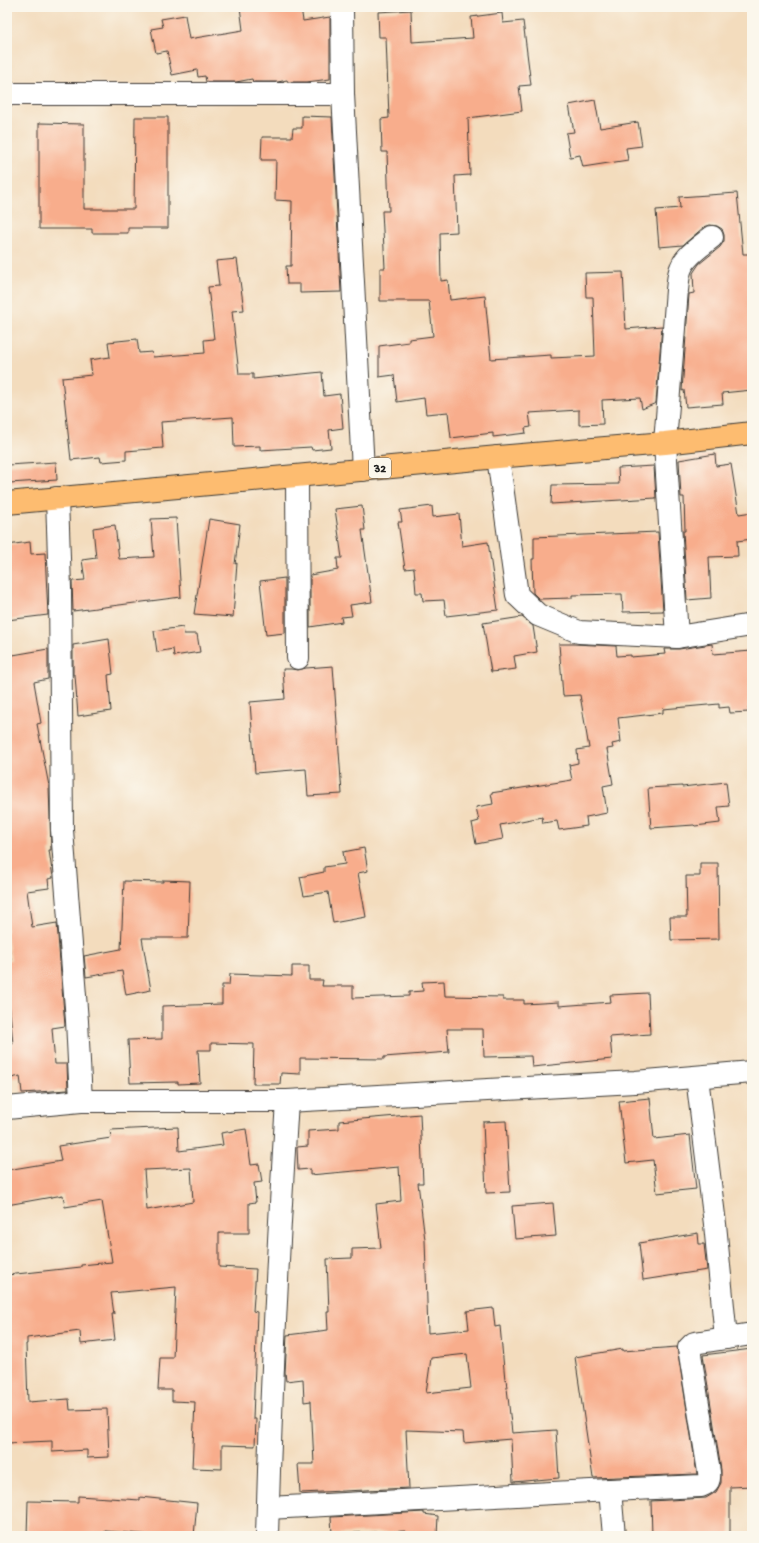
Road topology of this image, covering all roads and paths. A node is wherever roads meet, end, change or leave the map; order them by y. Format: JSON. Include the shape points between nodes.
{"nodes":[{"id":1,"x":342,"y":7,"type":"edge"},
{"id":2,"x":7,"y":94,"type":"edge"},
{"id":3,"x":343,"y":94,"type":"junction"},
{"id":4,"x":712,"y":237,"type":"dead end"},
{"id":5,"x":752,"y":433,"type":"edge"},
{"id":6,"x":665,"y":443,"type":"junction"},
{"id":7,"x":498,"y":456,"type":"junction"},
{"id":8,"x":363,"y":470,"type":"junction"},
{"id":9,"x":297,"y":476,"type":"junction"},
{"id":10,"x":57,"y":498,"type":"junction"},
{"id":11,"x":7,"y":503,"type":"edge"},
{"id":12,"x":752,"y":625,"type":"edge"},
{"id":13,"x":677,"y":637,"type":"junction"},
{"id":14,"x":298,"y":658,"type":"dead end"},
{"id":15,"x":752,"y":1072,"type":"edge"},
{"id":16,"x":697,"y":1077,"type":"junction"},
{"id":17,"x":81,"y":1101,"type":"junction"},
{"id":18,"x":287,"y":1101,"type":"junction"},
{"id":19,"x":7,"y":1108,"type":"edge"},
{"id":20,"x":752,"y":1334,"type":"edge"},
{"id":21,"x":726,"y":1338,"type":"junction"},
{"id":22,"x":610,"y":1490,"type":"junction"},
{"id":23,"x":268,"y":1508,"type":"junction"},
{"id":24,"x":267,"y":1536,"type":"edge"},
{"id":25,"x":614,"y":1536,"type":"edge"}],
"edges":[{"from":1,"to":3,"type":"street"},
{"from":2,"to":3,"type":"street"},
{"from":3,"to":8,"type":"street"},
{"from":4,"to":6,"type":"street","via":[[692,254],[680,270]]},
{"from":5,"to":6,"type":"highway","number":"32"},
{"from":6,"to":7,"type":"highway","number":"32"},
{"from":6,"to":13,"type":"street"},
{"from":7,"to":8,"type":"highway","number":"32"},
{"from":7,"to":13,"type":"street","via":[[517,595],[538,615],[578,632]]},
{"from":8,"to":9,"type":"highway","number":"32"},
{"from":9,"to":10,"type":"highway","number":"32"},
{"from":9,"to":14,"type":"street"},
{"from":10,"to":11,"type":"highway","number":"32"},
{"from":10,"to":17,"type":"street","via":[[62,830],[78,1021]]},
{"from":12,"to":13,"type":"street"},
{"from":15,"to":16,"type":"street"},
{"from":16,"to":18,"type":"street"},
{"from":16,"to":21,"type":"street"},
{"from":17,"to":18,"type":"street"},
{"from":17,"to":19,"type":"street"},
{"from":18,"to":23,"type":"street","via":[[270,1417]]},
{"from":20,"to":21,"type":"street"},
{"from":21,"to":22,"type":"street","via":[[694,1343],[689,1348],[710,1479],[707,1483],[701,1486]]},
{"from":22,"to":23,"type":"street"},
{"from":22,"to":25,"type":"street"},
{"from":23,"to":24,"type":"street"}]}
